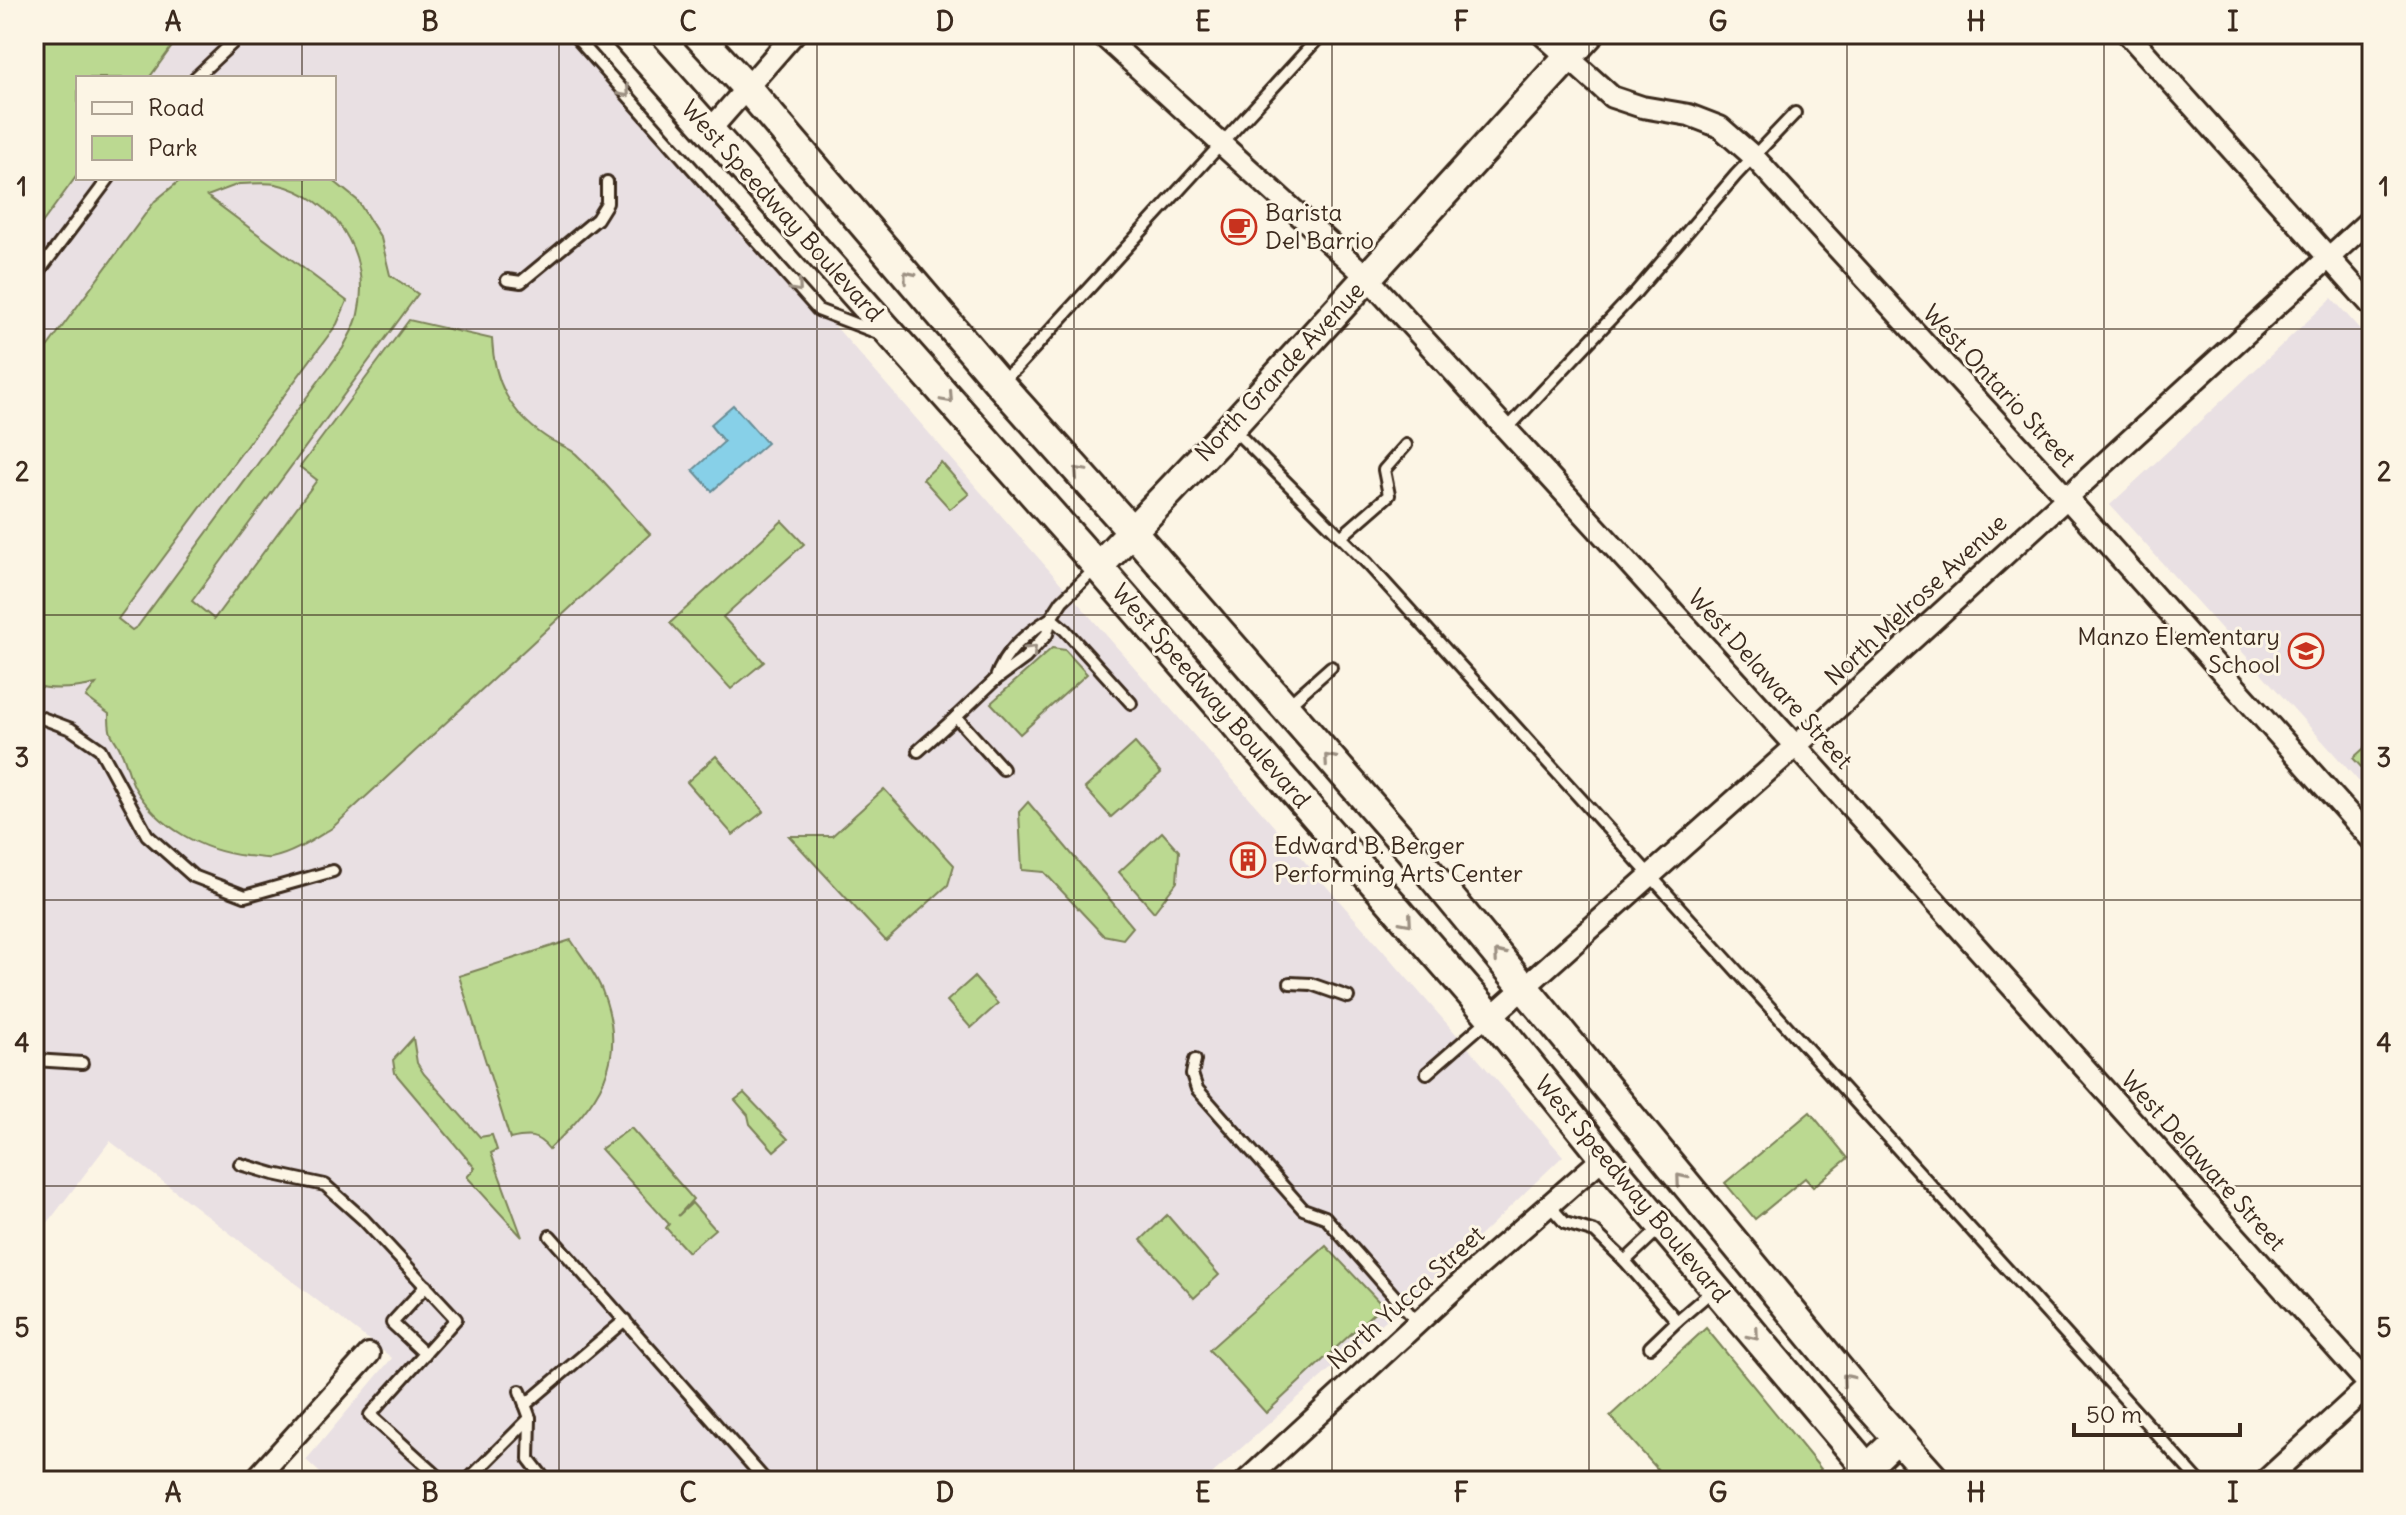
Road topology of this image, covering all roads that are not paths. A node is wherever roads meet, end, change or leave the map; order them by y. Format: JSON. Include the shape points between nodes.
{"nodes":[{"id":1,"x":242,"y":34,"type":"edge"},
{"id":2,"x":573,"y":34,"type":"edge"},
{"id":3,"x":624,"y":34,"type":"edge"},
{"id":4,"x":697,"y":34,"type":"edge"},
{"id":5,"x":794,"y":34,"type":"edge"},
{"id":6,"x":1101,"y":34,"type":"edge"},
{"id":7,"x":1322,"y":34,"type":"edge"},
{"id":8,"x":1542,"y":34,"type":"edge"},
{"id":9,"x":1589,"y":34,"type":"edge"},
{"id":10,"x":2128,"y":34,"type":"edge"},
{"id":11,"x":1569,"y":59,"type":"junction"},
{"id":12,"x":197,"y":76,"type":"edge"},
{"id":13,"x":747,"y":88,"type":"junction"},
{"id":14,"x":1795,"y":113,"type":"dead end"},
{"id":15,"x":710,"y":130,"type":"junction"},
{"id":16,"x":1220,"y":144,"type":"junction"},
{"id":17,"x":1753,"y":156,"type":"junction"},
{"id":18,"x":108,"y":180,"type":"edge"},
{"id":19,"x":607,"y":182,"type":"dead end"},
{"id":20,"x":2372,"y":218,"type":"edge"},
{"id":21,"x":2328,"y":256,"type":"junction"},
{"id":22,"x":1367,"y":277,"type":"junction"},
{"id":23,"x":34,"y":278,"type":"edge"},
{"id":24,"x":507,"y":280,"type":"dead end"},
{"id":25,"x":2372,"y":306,"type":"edge"},
{"id":26,"x":896,"y":340,"type":"junction"},
{"id":27,"x":999,"y":383,"type":"junction"},
{"id":28,"x":1231,"y":427,"type":"junction"},
{"id":29,"x":1506,"y":430,"type":"junction"},
{"id":30,"x":1406,"y":445,"type":"dead end"},
{"id":31,"x":2066,"y":497,"type":"junction"},
{"id":32,"x":1131,"y":530,"type":"junction"},
{"id":33,"x":1342,"y":536,"type":"junction"},
{"id":34,"x":1098,"y":567,"type":"junction"},
{"id":35,"x":1051,"y":618,"type":"junction"},
{"id":36,"x":1331,"y":667,"type":"dead end"},
{"id":37,"x":1131,"y":703,"type":"dead end"},
{"id":38,"x":1285,"y":708,"type":"junction"},
{"id":39,"x":34,"y":715,"type":"edge"},
{"id":40,"x":956,"y":717,"type":"junction"},
{"id":41,"x":1796,"y":746,"type":"junction"},
{"id":42,"x":918,"y":751,"type":"dead end"},
{"id":43,"x":1003,"y":769,"type":"dead end"},
{"id":44,"x":2372,"y":840,"type":"edge"},
{"id":45,"x":333,"y":871,"type":"dead end"},
{"id":46,"x":1652,"y":875,"type":"junction"},
{"id":47,"x":1290,"y":983,"type":"dead end"},
{"id":48,"x":1526,"y":987,"type":"junction"},
{"id":49,"x":1348,"y":997,"type":"dead end"},
{"id":50,"x":1491,"y":1017,"type":"junction"},
{"id":51,"x":34,"y":1060,"type":"edge"},
{"id":52,"x":1195,"y":1060,"type":"dead end"},
{"id":53,"x":82,"y":1063,"type":"dead end"},
{"id":54,"x":1427,"y":1073,"type":"dead end"},
{"id":55,"x":1604,"y":1157,"type":"junction"},
{"id":56,"x":240,"y":1164,"type":"dead end"},
{"id":57,"x":1549,"y":1205,"type":"junction"},
{"id":58,"x":1662,"y":1226,"type":"junction"},
{"id":59,"x":550,"y":1236,"type":"dead end"},
{"id":60,"x":1625,"y":1261,"type":"junction"},
{"id":61,"x":426,"y":1286,"type":"junction"},
{"id":62,"x":1715,"y":1289,"type":"junction"},
{"id":63,"x":625,"y":1320,"type":"junction"},
{"id":64,"x":1677,"y":1321,"type":"junction"},
{"id":65,"x":1417,"y":1322,"type":"junction"},
{"id":66,"x":1650,"y":1347,"type":"dead end"},
{"id":67,"x":369,"y":1354,"type":"dead end"},
{"id":68,"x":425,"y":1354,"type":"junction"},
{"id":69,"x":2371,"y":1385,"type":"edge"},
{"id":70,"x":520,"y":1391,"type":"dead end"},
{"id":71,"x":525,"y":1405,"type":"junction"},
{"id":72,"x":530,"y":1418,"type":"junction"},
{"id":73,"x":1897,"y":1439,"type":"junction"},
{"id":74,"x":1866,"y":1477,"type":"edge"},
{"id":75,"x":254,"y":1481,"type":"edge"},
{"id":76,"x":443,"y":1481,"type":"edge"},
{"id":77,"x":467,"y":1481,"type":"edge"},
{"id":78,"x":546,"y":1481,"type":"edge"},
{"id":79,"x":766,"y":1481,"type":"edge"},
{"id":80,"x":1246,"y":1481,"type":"edge"},
{"id":81,"x":1936,"y":1481,"type":"edge"},
{"id":82,"x":2199,"y":1481,"type":"edge"},
{"id":83,"x":2265,"y":1481,"type":"edge"}],
"edges":[{"from":1,"to":12,"type":"lane"},
{"from":2,"to":26,"type":"lane","one_way":true,"via":[[818,310]]},
{"from":3,"to":15,"type":"main road","name":"West Speedway Boulevard"},
{"from":4,"to":13,"type":"main road","name":"West Speedway Boulevard"},
{"from":5,"to":13,"type":"street"},
{"from":6,"to":16,"type":"street","name":"West Delaware Street"},
{"from":7,"to":16,"type":"lane"},
{"from":8,"to":11,"type":"street","name":"West Ontario Street"},
{"from":9,"to":11,"type":"main road","name":"North Grande Avenue"},
{"from":10,"to":21,"type":"street"},
{"from":11,"to":17,"type":"street","name":"West Ontario Street","via":[[1612,97],[1720,127]]},
{"from":11,"to":22,"type":"main road","name":"North Grande Avenue"},
{"from":13,"to":15,"type":"street"},
{"from":27,"to":13,"type":"main road","name":"West Speedway Boulevard","one_way":true},
{"from":14,"to":17,"type":"lane"},
{"from":15,"to":26,"type":"main road","name":"West Speedway Boulevard"},
{"from":16,"to":22,"type":"street","name":"West Delaware Street"},
{"from":16,"to":27,"type":"lane"},
{"from":17,"to":29,"type":"lane","via":[[1636,292]]},
{"from":17,"to":31,"type":"street","name":"West Ontario Street"},
{"from":18,"to":23,"type":"lane"},
{"from":19,"to":24,"type":"lane","via":[[607,203],[597,219],[521,282]]},
{"from":20,"to":21,"type":"street","name":"North Melrose Avenue"},
{"from":21,"to":25,"type":"street"},
{"from":21,"to":31,"type":"street","name":"North Melrose Avenue"},
{"from":22,"to":28,"type":"main road","name":"North Grande Avenue"},
{"from":22,"to":29,"type":"street","name":"West Delaware Street"},
{"from":26,"to":34,"type":"main road","name":"West Speedway Boulevard","one_way":true},
{"from":32,"to":27,"type":"main road","name":"West Speedway Boulevard","one_way":true},
{"from":28,"to":32,"type":"main road","name":"North Grande Avenue"},
{"from":28,"to":33,"type":"lane"},
{"from":29,"to":41,"type":"street","name":"West Delaware Street"},
{"from":30,"to":33,"type":"lane","via":[[1384,470],[1389,495]]},
{"from":31,"to":41,"type":"street","name":"North Melrose Avenue"},
{"from":31,"to":44,"type":"street","name":"West Ontario Street"},
{"from":32,"to":34,"type":"main road","name":"North Grande Avenue"},
{"from":32,"to":38,"type":"main road","name":"West Speedway Boulevard"},
{"from":33,"to":46,"type":"lane"},
{"from":34,"to":35,"type":"lane"},
{"from":34,"to":50,"type":"main road","name":"West Speedway Boulevard","one_way":true},
{"from":35,"to":37,"type":"lane"},
{"from":35,"to":40,"type":"lane","via":[[1003,658],[995,680]]},
{"from":36,"to":38,"type":"lane"},
{"from":48,"to":38,"type":"main road","name":"West Speedway Boulevard","one_way":true},
{"from":39,"to":45,"type":"lane","via":[[71,729],[100,749],[147,835],[193,876],[245,896]]},
{"from":40,"to":42,"type":"lane"},
{"from":40,"to":43,"type":"lane"},
{"from":41,"to":46,"type":"street","name":"North Melrose Avenue"},
{"from":41,"to":69,"type":"street","name":"West Delaware Street"},
{"from":46,"to":48,"type":"street","name":"North Melrose Avenue"},
{"from":46,"to":82,"type":"lane"},
{"from":47,"to":49,"type":"lane"},
{"from":48,"to":50,"type":"street","name":"North Melrose Avenue"},
{"from":73,"to":48,"type":"main road","name":"West Speedway Boulevard","one_way":true},
{"from":50,"to":54,"type":"lane"},
{"from":50,"to":55,"type":"main road","name":"West Speedway Boulevard"},
{"from":51,"to":53,"type":"lane"},
{"from":52,"to":65,"type":"lane","via":[[1197,1089],[1303,1209],[1325,1217]]},
{"from":55,"to":57,"type":"street","name":"North Yucca Street"},
{"from":55,"to":58,"type":"main road","name":"West Speedway Boulevard"},
{"from":56,"to":61,"type":"lane","via":[[325,1185]]},
{"from":57,"to":60,"type":"lane","via":[[1565,1223],[1595,1232]]},
{"from":57,"to":65,"type":"street","name":"North Yucca Street"},
{"from":58,"to":60,"type":"lane"},
{"from":58,"to":62,"type":"main road","name":"West Speedway Boulevard"},
{"from":59,"to":63,"type":"lane"},
{"from":60,"to":64,"type":"lane"},
{"from":61,"to":68,"type":"lane","via":[[456,1319]]},
{"from":61,"to":68,"type":"lane","via":[[392,1323]]},
{"from":62,"to":64,"type":"lane"},
{"from":62,"to":74,"type":"main road","name":"West Speedway Boulevard","one_way":true},
{"from":63,"to":71,"type":"lane"},
{"from":63,"to":79,"type":"lane"},
{"from":64,"to":66,"type":"lane"},
{"from":65,"to":80,"type":"street","name":"North Yucca Street"},
{"from":67,"to":75,"type":"street"},
{"from":68,"to":76,"type":"lane","via":[[370,1415]]},
{"from":69,"to":83,"type":"street"},
{"from":70,"to":71,"type":"lane"},
{"from":71,"to":72,"type":"lane"},
{"from":72,"to":77,"type":"lane"},
{"from":72,"to":78,"type":"lane","via":[[529,1459]]},
{"from":73,"to":74,"type":"street"},
{"from":73,"to":81,"type":"main road","name":"West Speedway Boulevard"}]}
